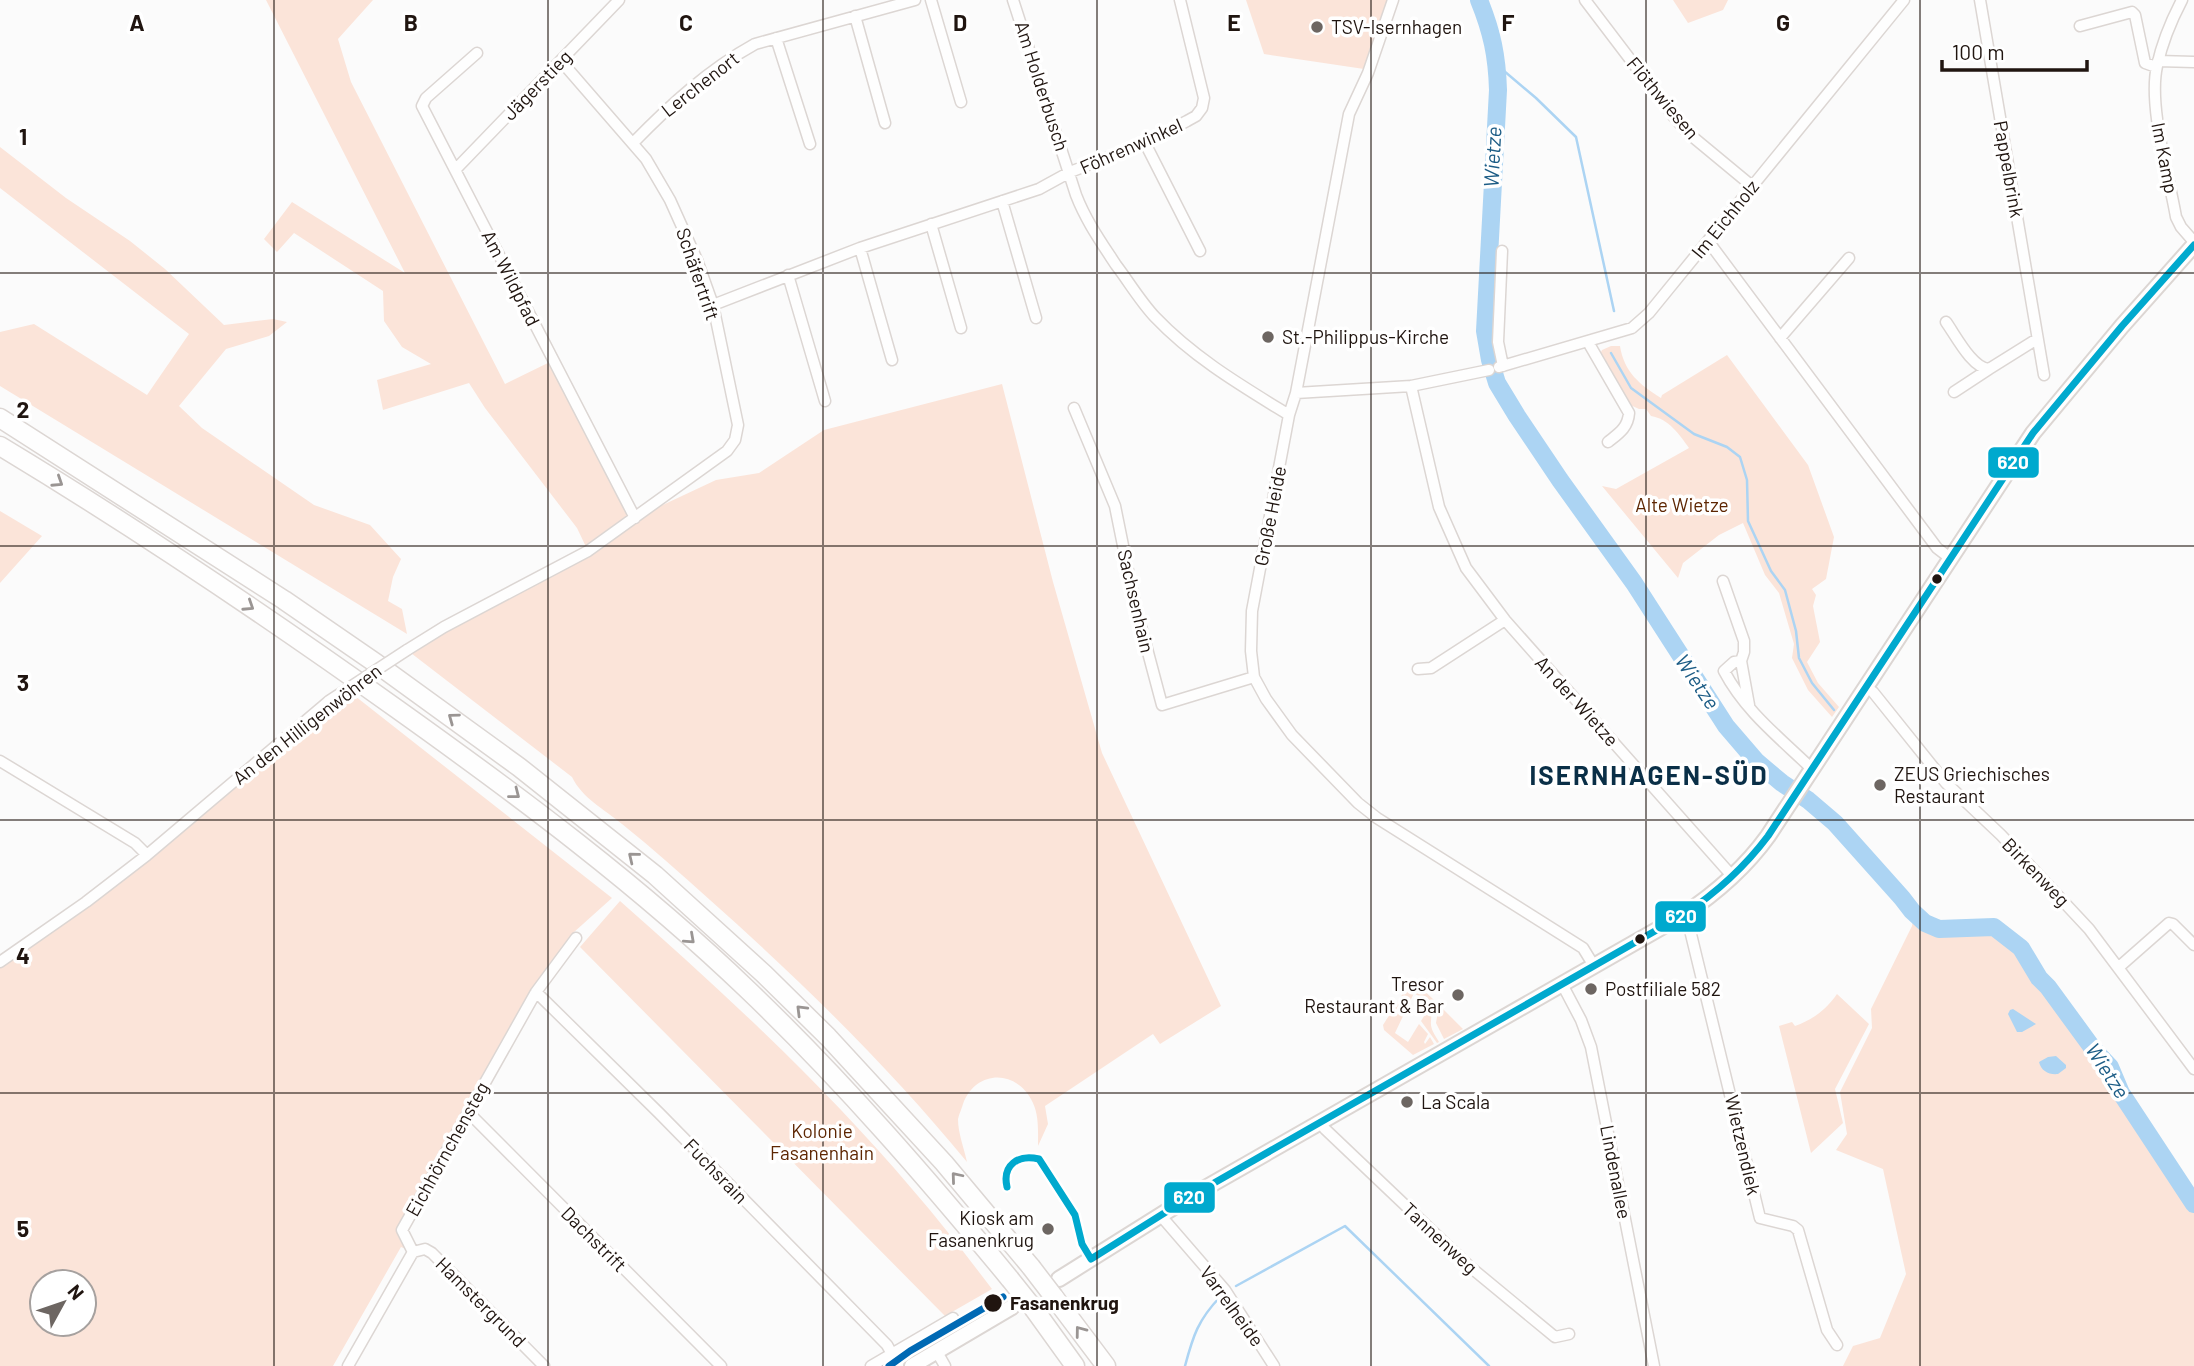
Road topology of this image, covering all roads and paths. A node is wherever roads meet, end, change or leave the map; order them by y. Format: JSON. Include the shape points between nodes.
{"nodes":[{"id":1,"x":619,"y":0,"type":"edge"},
{"id":2,"x":915,"y":0,"type":"edge"},
{"id":3,"x":932,"y":0,"type":"edge"},
{"id":4,"x":1013,"y":0,"type":"edge"},
{"id":5,"x":1180,"y":0,"type":"edge"},
{"id":6,"x":1393,"y":0,"type":"edge"},
{"id":7,"x":1585,"y":0,"type":"edge"},
{"id":8,"x":1904,"y":0,"type":"edge"},
{"id":9,"x":1980,"y":0,"type":"edge"},
{"id":10,"x":2182,"y":0,"type":"edge"},
{"id":11,"x":855,"y":16,"type":"junction"},
{"id":12,"x":2080,"y":26,"type":"dead end"},
{"id":13,"x":776,"y":38,"type":"junction"},
{"id":14,"x":477,"y":53,"type":"dead end"},
{"id":15,"x":561,"y":61,"type":"junction"},
{"id":16,"x":2194,"y":62,"type":"edge"},
{"id":17,"x":2157,"y":64,"type":"junction"},
{"id":18,"x":961,"y":102,"type":"dead end"},
{"id":19,"x":886,"y":123,"type":"dead end"},
{"id":20,"x":633,"y":143,"type":"junction"},
{"id":21,"x":1145,"y":143,"type":"junction"},
{"id":22,"x":810,"y":144,"type":"dead end"},
{"id":23,"x":455,"y":170,"type":"junction"},
{"id":24,"x":1070,"y":172,"type":"junction"},
{"id":25,"x":1752,"y":186,"type":"junction"},
{"id":26,"x":1002,"y":201,"type":"junction"},
{"id":27,"x":931,"y":224,"type":"junction"},
{"id":28,"x":1708,"y":241,"type":"junction"},
{"id":29,"x":2194,"y":243,"type":"edge"},
{"id":30,"x":860,"y":248,"type":"junction"},
{"id":31,"x":1200,"y":251,"type":"dead end"},
{"id":32,"x":1502,"y":251,"type":"dead end"},
{"id":33,"x":1849,"y":258,"type":"dead end"},
{"id":34,"x":789,"y":275,"type":"junction"},
{"id":35,"x":713,"y":305,"type":"junction"},
{"id":36,"x":1036,"y":318,"type":"dead end"},
{"id":37,"x":1945,"y":322,"type":"dead end"},
{"id":38,"x":961,"y":328,"type":"dead end"},
{"id":39,"x":1780,"y":338,"type":"junction"},
{"id":40,"x":2038,"y":339,"type":"junction"},
{"id":41,"x":1588,"y":342,"type":"junction"},
{"id":42,"x":892,"y":360,"type":"dead end"},
{"id":43,"x":1497,"y":367,"type":"junction"},
{"id":44,"x":1989,"y":369,"type":"junction"},
{"id":45,"x":2044,"y":375,"type":"dead end"},
{"id":46,"x":1411,"y":386,"type":"junction"},
{"id":47,"x":1954,"y":392,"type":"dead end"},
{"id":48,"x":1296,"y":393,"type":"junction"},
{"id":49,"x":825,"y":401,"type":"dead end"},
{"id":50,"x":1074,"y":408,"type":"dead end"},
{"id":51,"x":1289,"y":415,"type":"junction"},
{"id":52,"x":0,"y":418,"type":"edge"},
{"id":53,"x":1608,"y":442,"type":"dead end"},
{"id":54,"x":0,"y":446,"type":"edge"},
{"id":55,"x":635,"y":518,"type":"junction"},
{"id":56,"x":1950,"y":558,"type":"junction"},
{"id":57,"x":1723,"y":581,"type":"dead end"},
{"id":58,"x":1505,"y":620,"type":"junction"},
{"id":59,"x":1741,"y":661,"type":"junction"},
{"id":60,"x":1418,"y":669,"type":"dead end"},
{"id":61,"x":1254,"y":677,"type":"junction"},
{"id":62,"x":1866,"y":687,"type":"junction"},
{"id":63,"x":1751,"y":711,"type":"junction"},
{"id":64,"x":0,"y":761,"type":"edge"},
{"id":65,"x":1812,"y":769,"type":"junction"},
{"id":66,"x":147,"y":855,"type":"junction"},
{"id":67,"x":1733,"y":877,"type":"junction"},
{"id":68,"x":1683,"y":915,"type":"junction"},
{"id":69,"x":576,"y":938,"type":"dead end"},
{"id":70,"x":2194,"y":945,"type":"edge"},
{"id":71,"x":0,"y":962,"type":"edge"},
{"id":72,"x":1594,"y":965,"type":"junction"},
{"id":73,"x":2119,"y":967,"type":"junction"},
{"id":74,"x":1562,"y":984,"type":"junction"},
{"id":75,"x":536,"y":992,"type":"junction"},
{"id":76,"x":2194,"y":1069,"type":"edge"},
{"id":77,"x":468,"y":1112,"type":"junction"},
{"id":78,"x":1321,"y":1123,"type":"junction"},
{"id":79,"x":1161,"y":1216,"type":"junction"},
{"id":80,"x":412,"y":1252,"type":"junction"},
{"id":81,"x":1059,"y":1279,"type":"dead end"},
{"id":82,"x":1012,"y":1307,"type":"dead end"},
{"id":83,"x":953,"y":1318,"type":"dead end"},
{"id":84,"x":1569,"y":1334,"type":"dead end"},
{"id":85,"x":1837,"y":1345,"type":"dead end"},
{"id":86,"x":937,"y":1352,"type":"junction"},
{"id":87,"x":892,"y":1354,"type":"junction"},
{"id":88,"x":348,"y":1366,"type":"edge"},
{"id":89,"x":544,"y":1366,"type":"edge"},
{"id":90,"x":721,"y":1366,"type":"edge"},
{"id":91,"x":871,"y":1366,"type":"edge"},
{"id":92,"x":912,"y":1366,"type":"edge"},
{"id":93,"x":945,"y":1366,"type":"edge"},
{"id":94,"x":1075,"y":1366,"type":"edge"},
{"id":95,"x":1106,"y":1366,"type":"edge"},
{"id":96,"x":1274,"y":1366,"type":"edge"},
{"id":97,"x":1654,"y":1366,"type":"edge"}],
"edges":[{"from":1,"to":15,"type":"street","name":"Jägerstieg"},
{"from":2,"to":11,"type":"street","name":"Lerchenort"},
{"from":3,"to":18,"type":"street"},
{"from":4,"to":24,"type":"street","name":"Am Holderbusch"},
{"from":5,"to":21,"type":"street","name":"Föhrenwinkel","via":[[1200,77],[1202,108],[1196,116]]},
{"from":6,"to":48,"type":"street","name":"Große Heide","via":[[1349,114]]},
{"from":7,"to":25,"type":"street","name":"Flöthwiesen","via":[[1681,125]]},
{"from":8,"to":25,"type":"street","name":"Im Eichholz"},
{"from":9,"to":40,"type":"street","name":"Pappelbrink"},
{"from":10,"to":17,"type":"street","name":"Im Kamp"},
{"from":11,"to":13,"type":"street","name":"Lerchenort"},
{"from":11,"to":19,"type":"street"},
{"from":12,"to":17,"type":"street","via":[[2132,12],[2145,63]]},
{"from":13,"to":20,"type":"street","name":"Lerchenort","via":[[755,44],[714,69],[668,106]]},
{"from":13,"to":22,"type":"street"},
{"from":14,"to":23,"type":"street","name":"Am Wildpfad","via":[[422,106]]},
{"from":15,"to":20,"type":"street","name":"Schäfertrift"},
{"from":15,"to":23,"type":"street","name":"Jägerstieg"},
{"from":16,"to":17,"type":"street"},
{"from":17,"to":29,"type":"street","name":"Im Kamp","via":[[2155,107],[2176,217]]},
{"from":20,"to":35,"type":"street","name":"Schäfertrift","via":[[670,200]]},
{"from":21,"to":24,"type":"street","name":"Föhrenwinkel"},
{"from":21,"to":31,"type":"street"},
{"from":23,"to":55,"type":"street","name":"Am Wildpfad"},
{"from":24,"to":26,"type":"street","name":"Föhrenwinkel"},
{"from":24,"to":51,"type":"street","name":"Am Holderbusch","via":[[1083,213],[1153,314],[1197,355]]},
{"from":25,"to":28,"type":"street","name":"Im Eichholz"},
{"from":26,"to":27,"type":"street","name":"Föhrenwinkel"},
{"from":26,"to":36,"type":"street"},
{"from":27,"to":30,"type":"street","name":"Föhrenwinkel"},
{"from":27,"to":38,"type":"street"},
{"from":28,"to":39,"type":"street"},
{"from":28,"to":41,"type":"street","name":"Im Eichholz","via":[[1632,328]]},
{"from":29,"to":56,"type":"main road","via":[[2033,433]]},
{"from":30,"to":34,"type":"street","name":"Föhrenwinkel"},
{"from":30,"to":42,"type":"street"},
{"from":32,"to":43,"type":"street"},
{"from":33,"to":39,"type":"street"},
{"from":34,"to":35,"type":"street","name":"Föhrenwinkel"},
{"from":34,"to":49,"type":"street"},
{"from":35,"to":55,"type":"street","name":"Schäfertrift","via":[[738,425],[735,440],[727,451]]},
{"from":37,"to":44,"type":"street","via":[[1974,362]]},
{"from":39,"to":56,"type":"street","via":[[1937,548]]},
{"from":40,"to":44,"type":"street"},
{"from":40,"to":45,"type":"street","name":"Pappelbrink"},
{"from":41,"to":43,"type":"street","name":"Im Eichholz"},
{"from":41,"to":53,"type":"street","via":[[1629,413],[1625,429]]},
{"from":43,"to":46,"type":"street","name":"Im Eichholz"},
{"from":44,"to":47,"type":"street"},
{"from":46,"to":48,"type":"street","name":"Im Eichholz"},
{"from":46,"to":58,"type":"street","name":"An der Wietze","via":[[1443,518],[1466,568]]},
{"from":48,"to":51,"type":"street","name":"Große Heide"},
{"from":50,"to":61,"type":"street","name":"Sachsenhain","via":[[1115,506],[1162,705]]},
{"from":51,"to":61,"type":"street","name":"Große Heide","via":[[1252,611]]},
{"from":95,"to":52,"type":"highway","one_way":true,"bridge":true,"via":[[944,1163],[845,1055],[655,874],[377,664]]},
{"from":54,"to":94,"type":"highway","one_way":true,"bridge":true,"via":[[270,619],[503,785],[641,895],[747,989],[848,1091],[926,1177]]},
{"from":55,"to":66,"type":"street","name":"An den Hilligenwöhren","bridge":true,"via":[[588,551],[444,627],[329,701]]},
{"from":56,"to":62,"type":"main road"},
{"from":57,"to":59,"type":"street","via":[[1744,641]]},
{"from":58,"to":60,"type":"street","via":[[1431,668]]},
{"from":58,"to":67,"type":"street","name":"An der Wietze"},
{"from":59,"to":63,"type":"street"},
{"from":59,"to":63,"type":"street","via":[[1724,671]]},
{"from":61,"to":72,"type":"street","name":"Große Heide","via":[[1292,735],[1358,803],[1583,948]]},
{"from":62,"to":65,"type":"main road"},
{"from":62,"to":73,"type":"street","name":"Birkenweg","via":[[1946,783],[2068,904]]},
{"from":63,"to":65,"type":"street"},
{"from":64,"to":66,"type":"street","via":[[135,843]]},
{"from":65,"to":67,"type":"main road","via":[[1762,845]]},
{"from":66,"to":71,"type":"street","name":"An den Hilligenwöhren"},
{"from":67,"to":68,"type":"main road"},
{"from":68,"to":72,"type":"main road"},
{"from":68,"to":85,"type":"street","name":"Wietzendiek","via":[[1759,1218],[1798,1230],[1826,1331]]},
{"from":69,"to":75,"type":"street","name":"Eichhörnchensteg"},
{"from":70,"to":73,"type":"street","via":[[2169,923]]},
{"from":72,"to":74,"type":"main road"},
{"from":73,"to":76,"type":"street","name":"Birkenweg"},
{"from":74,"to":78,"type":"main road"},
{"from":74,"to":97,"type":"street","name":"Lindenallee","via":[[1591,1046]]},
{"from":75,"to":77,"type":"street","name":"Eichhörnchensteg"},
{"from":75,"to":87,"type":"street","name":"Fuchsrain"},
{"from":77,"to":80,"type":"street","name":"Eichhörnchensteg","via":[[402,1230]]},
{"from":77,"to":90,"type":"street","name":"Dachstrift"},
{"from":78,"to":79,"type":"main road"},
{"from":78,"to":84,"type":"street","name":"Tannenweg","via":[[1497,1290],[1555,1337]]},
{"from":79,"to":81,"type":"main road"},
{"from":79,"to":96,"type":"street","name":"Varrelheide","via":[[1225,1290]]},
{"from":80,"to":88,"type":"street"},
{"from":80,"to":89,"type":"street","name":"Hamstergrund","via":[[425,1249],[432,1253]]},
{"from":82,"to":86,"type":"main road"},
{"from":83,"to":87,"type":"street"},
{"from":86,"to":92,"type":"main road"},
{"from":86,"to":93,"type":"street"},
{"from":87,"to":91,"type":"street"}]}
